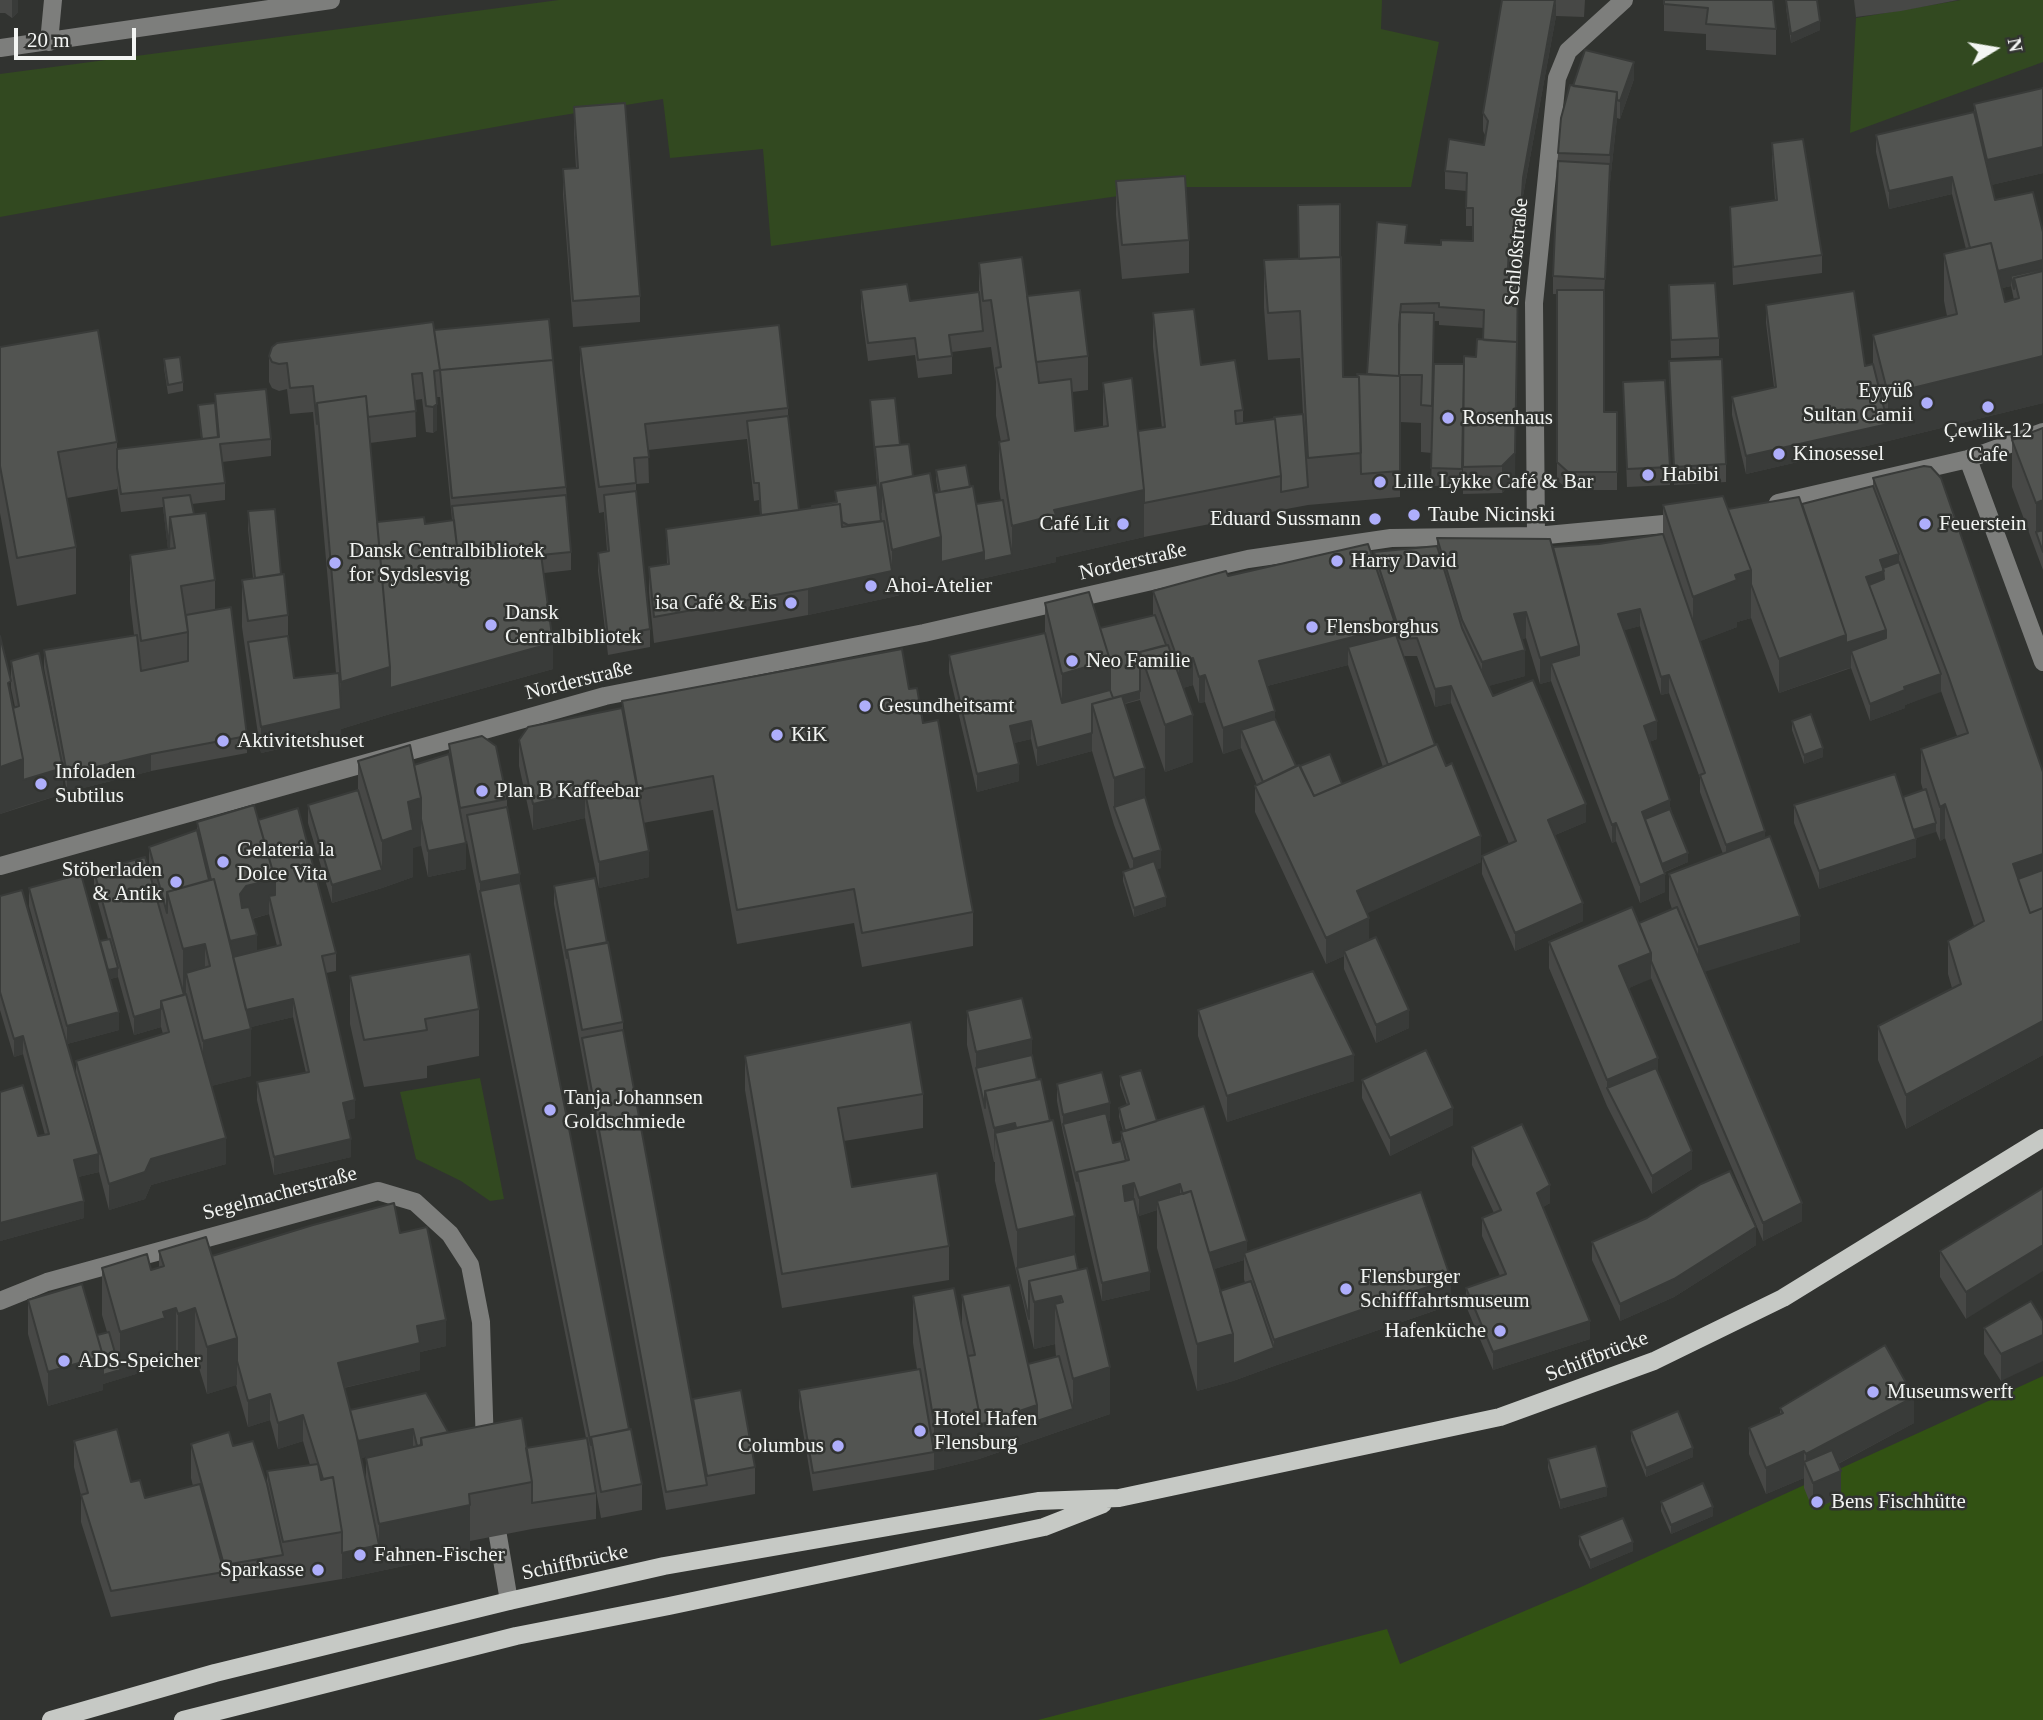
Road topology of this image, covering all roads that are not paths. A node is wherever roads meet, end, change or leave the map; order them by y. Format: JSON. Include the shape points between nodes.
{"nodes":[{"id":1,"x":53,"y":0,"type":"edge"},
{"id":2,"x":331,"y":0,"type":"edge"},
{"id":3,"x":1624,"y":0,"type":"edge"},
{"id":4,"x":49,"y":42,"type":"junction"},
{"id":5,"x":0,"y":48,"type":"edge"},
{"id":6,"x":2043,"y":432,"type":"edge"},
{"id":7,"x":1968,"y":459,"type":"junction"},
{"id":8,"x":1758,"y":507,"type":"edge"},
{"id":9,"x":1707,"y":518,"type":"edge"},
{"id":10,"x":1536,"y":536,"type":"junction"},
{"id":11,"x":2043,"y":662,"type":"edge"},
{"id":12,"x":0,"y":866,"type":"edge"},
{"id":13,"x":2043,"y":1138,"type":"edge"},
{"id":14,"x":0,"y":1301,"type":"edge"},
{"id":15,"x":485,"y":1459,"type":"edge"},
{"id":16,"x":1119,"y":1498,"type":"junction"},
{"id":17,"x":498,"y":1536,"type":"edge"},
{"id":18,"x":509,"y":1601,"type":"junction"},
{"id":19,"x":51,"y":1720,"type":"edge"},
{"id":20,"x":183,"y":1720,"type":"edge"}],
"edges":[{"from":1,"to":4,"type":"street"},
{"from":2,"to":4,"type":"street"},
{"from":3,"to":10,"type":"street","name":"Schloßstraße","via":[[1568,51],[1557,78],[1534,303]]},
{"from":4,"to":5,"type":"street"},
{"from":6,"to":7,"type":"street"},
{"from":7,"to":8,"type":"street"},
{"from":7,"to":11,"type":"street"},
{"from":9,"to":10,"type":"street","name":"Norderstraße"},
{"from":10,"to":12,"type":"street","name":"Norderstraße","via":[[1391,538],[1248,559],[924,633],[605,696]]},
{"from":13,"to":16,"type":"main road","name":"Schiffbrücke","via":[[1783,1298],[1654,1361],[1500,1417]]},
{"from":14,"to":15,"type":"street","name":"Segelmacherstraße","via":[[47,1282],[378,1191],[415,1202],[450,1234],[470,1265],[481,1322]]},
{"from":16,"to":18,"type":"main road","name":"Schiffbrücke","via":[[1038,1502],[664,1566]]},
{"from":16,"to":20,"type":"main road","name":"Schiffbrücke","via":[[1044,1527],[516,1636]]},
{"from":17,"to":18,"type":"street"},
{"from":18,"to":19,"type":"main road","name":"Schiffbrücke","via":[[215,1673]]}]}
